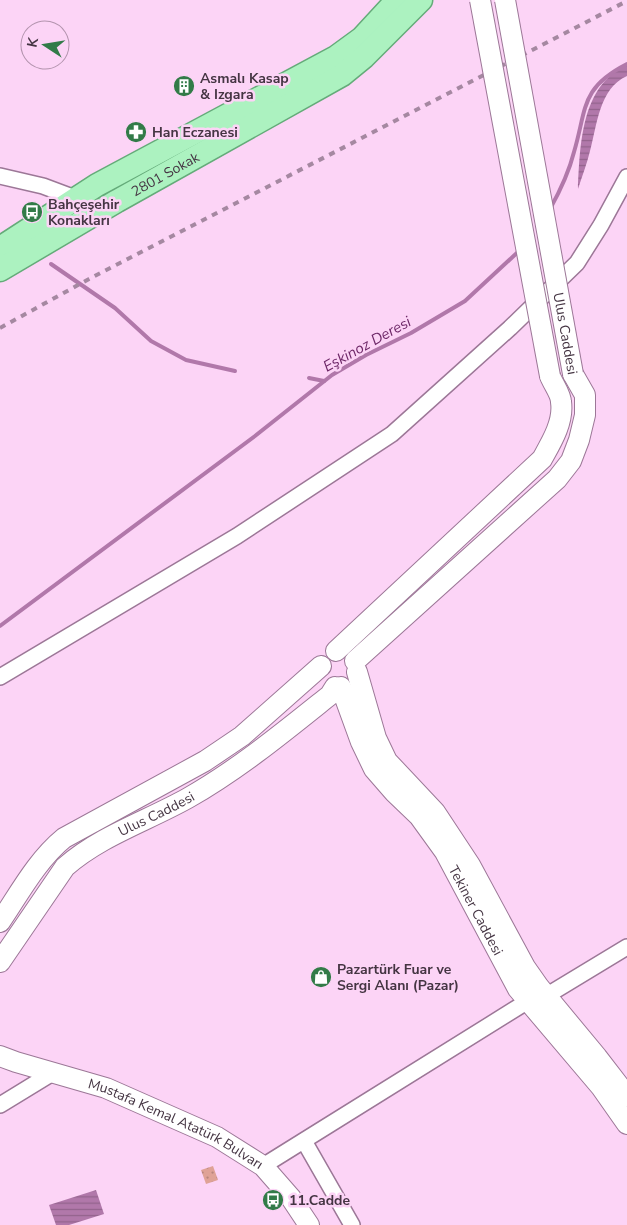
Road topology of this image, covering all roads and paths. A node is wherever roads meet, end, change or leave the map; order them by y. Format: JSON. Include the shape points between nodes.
{"nodes":[{"id":1,"x":398,"y":0,"type":"edge"},
{"id":2,"x":421,"y":0,"type":"edge"},
{"id":3,"x":480,"y":0,"type":"edge"},
{"id":4,"x":505,"y":0,"type":"edge"},
{"id":5,"x":0,"y":176,"type":"edge"},
{"id":6,"x":627,"y":177,"type":"edge"},
{"id":7,"x":75,"y":198,"type":"junction"},
{"id":8,"x":0,"y":248,"type":"edge"},
{"id":9,"x":36,"y":248,"type":"junction"},
{"id":10,"x":0,"y":270,"type":"edge"},
{"id":11,"x":336,"y":651,"type":"junction"},
{"id":12,"x":321,"y":666,"type":"junction"},
{"id":13,"x":356,"y":666,"type":"junction"},
{"id":14,"x":0,"y":677,"type":"edge"},
{"id":15,"x":338,"y":687,"type":"junction"},
{"id":16,"x":0,"y":922,"type":"edge"},
{"id":17,"x":627,"y":947,"type":"edge"},
{"id":18,"x":0,"y":962,"type":"edge"},
{"id":19,"x":537,"y":998,"type":"junction"},
{"id":20,"x":5,"y":1060,"type":"edge"},
{"id":21,"x":54,"y":1072,"type":"junction"},
{"id":22,"x":627,"y":1096,"type":"edge"},
{"id":23,"x":0,"y":1105,"type":"edge"},
{"id":24,"x":627,"y":1124,"type":"edge"},
{"id":25,"x":304,"y":1141,"type":"junction"},
{"id":26,"x":264,"y":1166,"type":"junction"},
{"id":27,"x":309,"y":1225,"type":"edge"},
{"id":28,"x":352,"y":1225,"type":"edge"}],
"edges":[{"from":1,"to":7,"type":"main road","name":"2801 Sokak","via":[[362,38],[336,58]]},
{"from":2,"to":9,"type":"main road","name":"2801 Sokak","via":[[342,75]]},
{"from":3,"to":11,"type":"street","name":"Ulus Caddesi","bridge":true,"via":[[550,376],[562,401],[560,418],[554,439],[542,459]]},
{"from":4,"to":13,"type":"street","name":"Ulus Caddesi","bridge":true,"via":[[573,374],[586,395],[585,415],[571,461],[557,479]]},
{"from":5,"to":7,"type":"street","via":[[43,186]]},
{"from":6,"to":14,"type":"street","via":[[602,225],[577,263],[392,434],[237,536]]},
{"from":7,"to":8,"type":"main road","name":"2801 Sokak"},
{"from":7,"to":9,"type":"main road","via":[[80,209],[48,230]]},
{"from":9,"to":10,"type":"main road","name":"2801 Sokak"},
{"from":11,"to":12,"type":"street","name":"Ulus Caddesi","via":[[326,656]]},
{"from":11,"to":13,"type":"street","via":[[347,653]]},
{"from":12,"to":15,"type":"street","via":[[323,677],[330,685]]},
{"from":12,"to":16,"type":"street","name":"Ulus Caddesi","via":[[242,736],[205,761],[64,838],[42,859]]},
{"from":13,"to":15,"type":"street","name":"Ulus Caddesi","via":[[352,682]]},
{"from":13,"to":19,"type":"street","name":"Tekiner Caddesi","via":[[381,750],[394,769],[435,812],[460,848],[525,967]]},
{"from":15,"to":18,"type":"street","name":"Ulus Caddesi","via":[[239,766],[188,798],[78,855],[65,867]]},
{"from":15,"to":19,"type":"street","name":"Tekiner Caddesi","via":[[374,769],[419,816],[445,852],[510,976]]},
{"from":17,"to":19,"type":"street"},
{"from":19,"to":22,"type":"street","name":"Tekiner Caddesi","via":[[602,1062]]},
{"from":19,"to":24,"type":"street","name":"Tekiner Caddesi"},
{"from":19,"to":25,"type":"street"},
{"from":20,"to":21,"type":"street","name":"Mustafa Kemal Atatürk Bulvarı"},
{"from":21,"to":23,"type":"street"},
{"from":21,"to":26,"type":"street","name":"Mustafa Kemal Atatürk Bulvarı","via":[[149,1106],[217,1137]]},
{"from":25,"to":26,"type":"street"},
{"from":25,"to":28,"type":"street"},
{"from":26,"to":27,"type":"street","name":"Mustafa Kemal Atatürk Bulvarı"}]}
